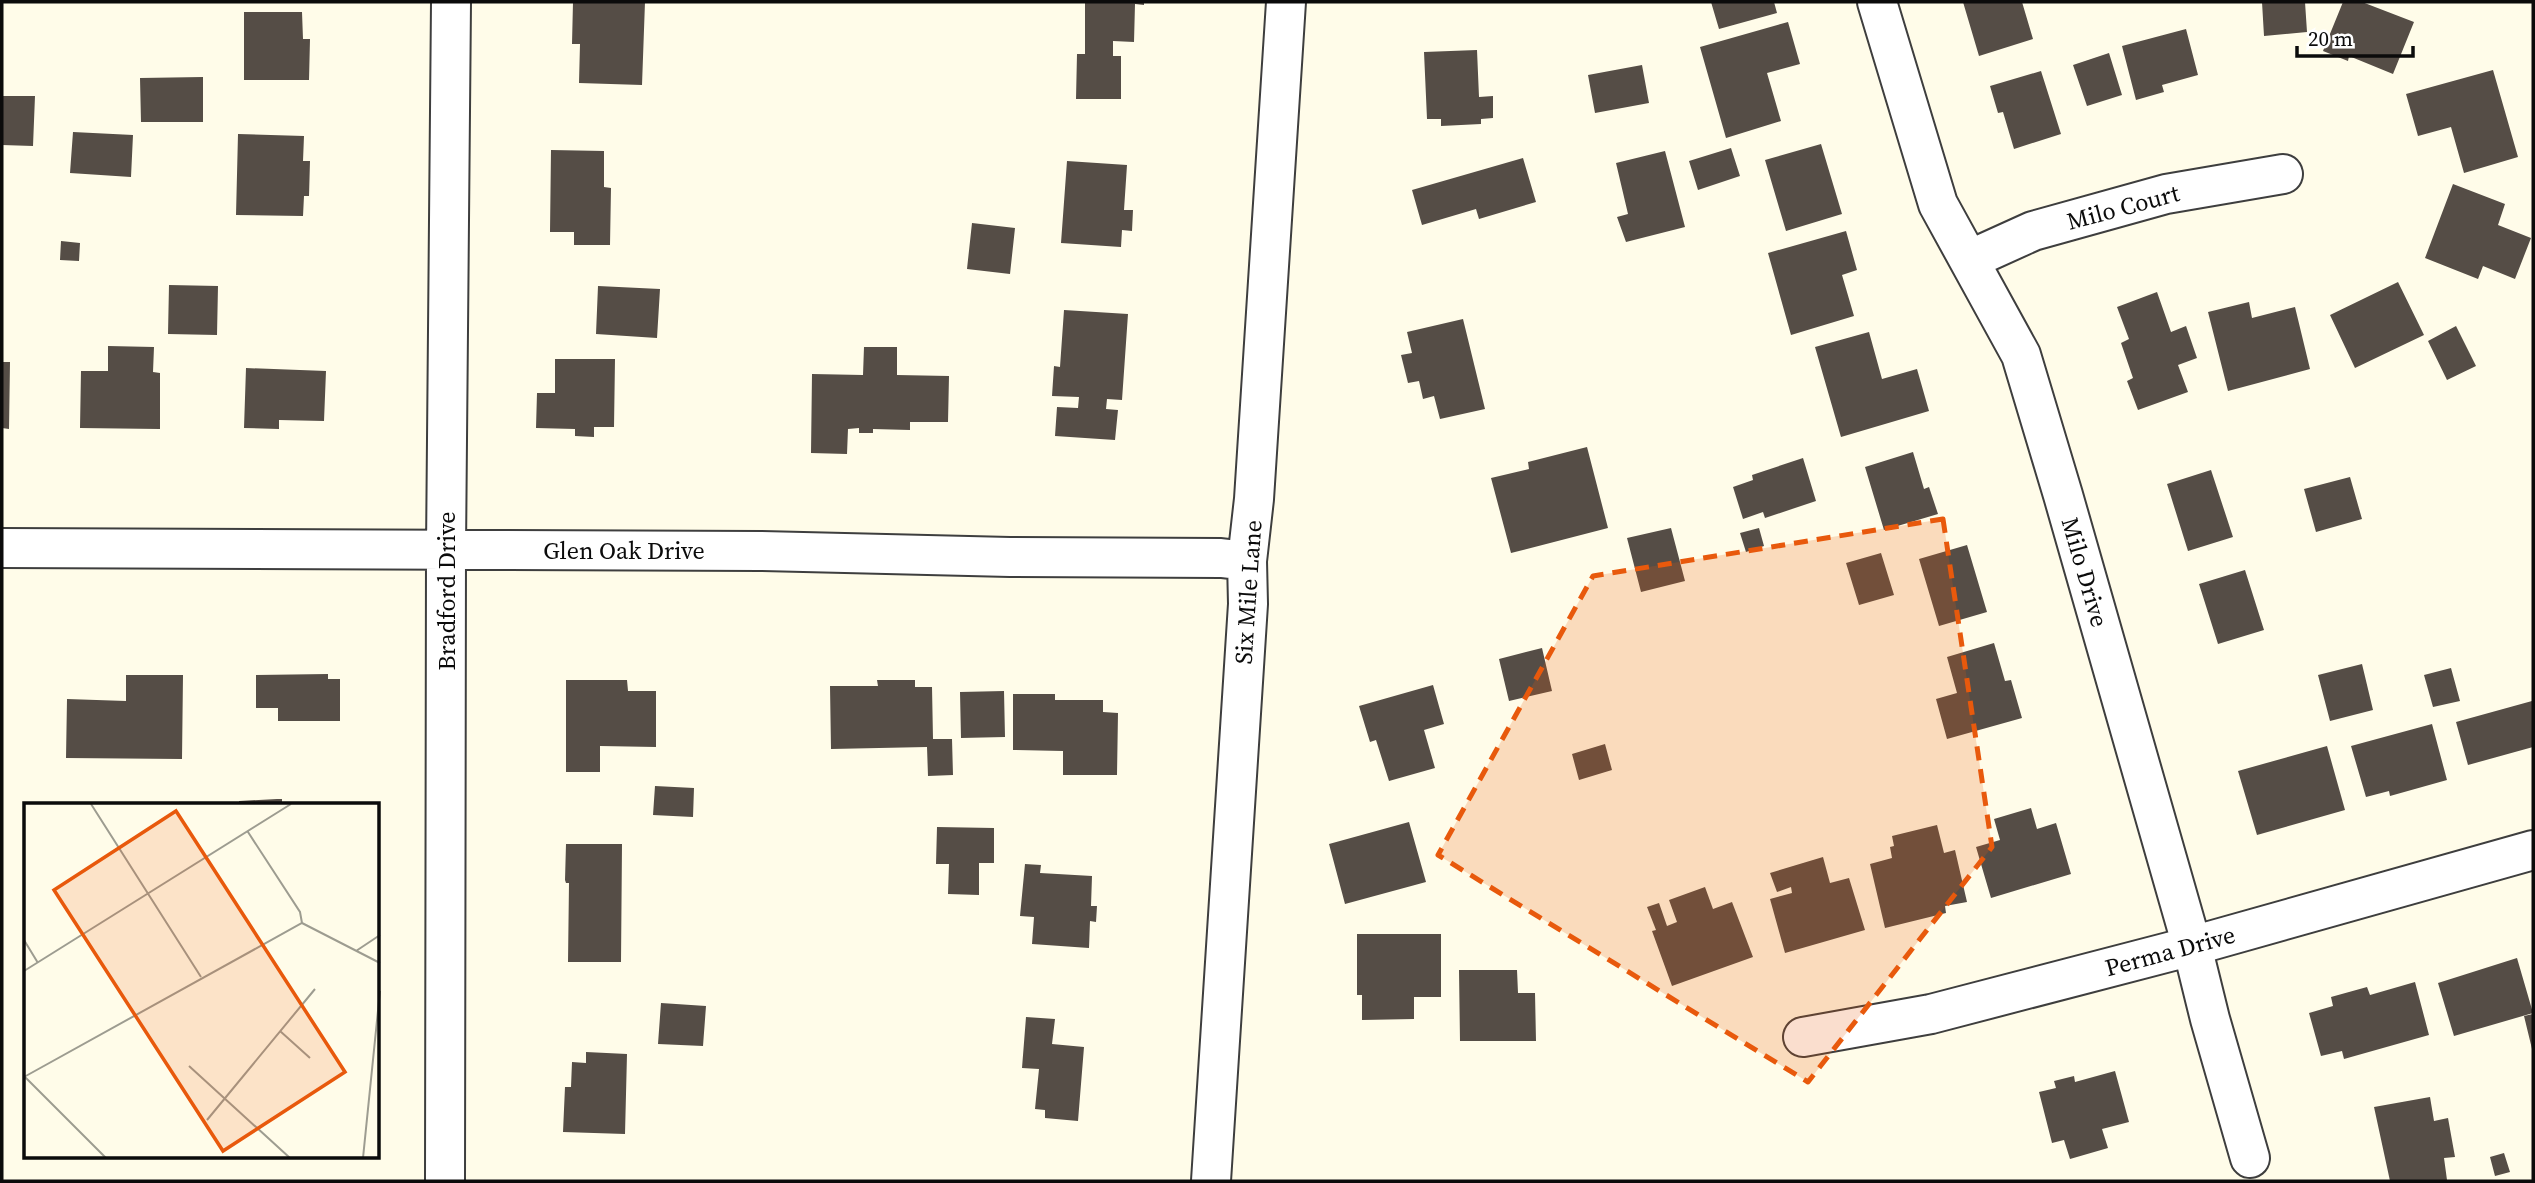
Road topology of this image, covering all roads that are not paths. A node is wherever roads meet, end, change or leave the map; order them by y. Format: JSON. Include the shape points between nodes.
{"nodes":[{"id":1,"x":451,"y":2,"type":"edge"},
{"id":2,"x":1286,"y":2,"type":"edge"},
{"id":3,"x":1877,"y":2,"type":"edge"},
{"id":4,"x":2283,"y":174,"type":"dead end"},
{"id":5,"x":1969,"y":260,"type":"junction"},
{"id":6,"x":2,"y":548,"type":"edge"},
{"id":7,"x":446,"y":549,"type":"junction"},
{"id":8,"x":1247,"y":561,"type":"junction"},
{"id":9,"x":2533,"y":850,"type":"edge"},
{"id":10,"x":2192,"y":946,"type":"junction"},
{"id":11,"x":1803,"y":1037,"type":"dead end"},
{"id":12,"x":2250,"y":1158,"type":"dead end"},
{"id":13,"x":445,"y":1181,"type":"edge"},
{"id":14,"x":1211,"y":1181,"type":"edge"}],
"edges":[{"from":1,"to":7,"type":"street","name":"Bradford Drive"},
{"from":2,"to":8,"type":"street","name":"Six Mile Lane"},
{"from":3,"to":5,"type":"street","name":"Milo Drive","via":[[1938,204]]},
{"from":4,"to":5,"type":"street","name":"Milo Court","via":[[2166,194],[2033,231]]},
{"from":5,"to":10,"type":"street","name":"Milo Drive","via":[[2021,355]]},
{"from":6,"to":7,"type":"street","name":"Glen Oak Drive"},
{"from":7,"to":8,"type":"street","name":"Glen Oak Drive"},
{"from":7,"to":13,"type":"street","name":"Bradford Drive"},
{"from":8,"to":14,"type":"street","name":"Six Mile Lane"},
{"from":9,"to":10,"type":"street","name":"Perma Drive"},
{"from":10,"to":11,"type":"street","name":"Perma Drive","via":[[1931,1014]]},
{"from":10,"to":12,"type":"street","name":"Milo Drive"}]}
